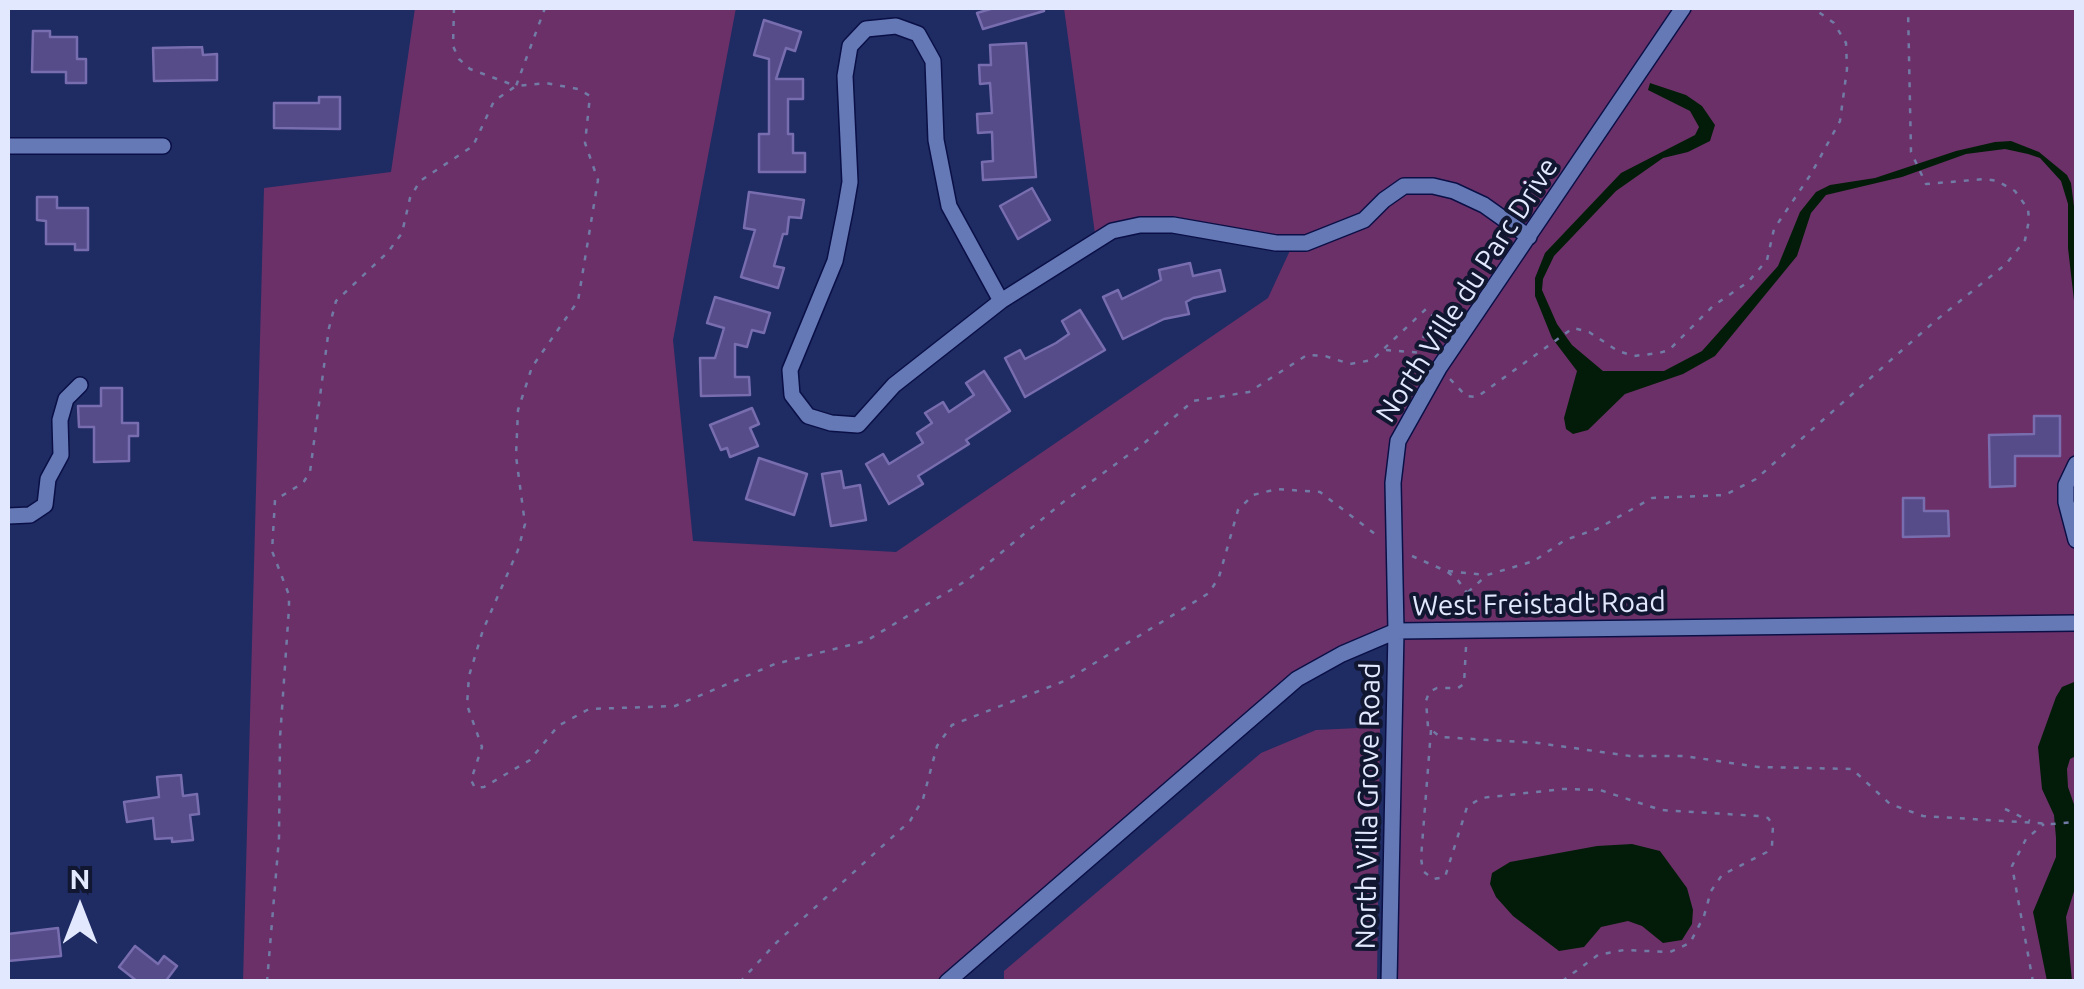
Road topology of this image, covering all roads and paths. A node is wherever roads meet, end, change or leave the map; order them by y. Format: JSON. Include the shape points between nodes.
{"nodes":[{"id":1,"x":454,"y":8,"type":"edge"},
{"id":2,"x":545,"y":8,"type":"edge"},
{"id":3,"x":1683,"y":8,"type":"edge"},
{"id":4,"x":1813,"y":8,"type":"edge"},
{"id":5,"x":1908,"y":8,"type":"edge"},
{"id":6,"x":516,"y":86,"type":"junction"},
{"id":7,"x":8,"y":146,"type":"edge"},
{"id":8,"x":163,"y":146,"type":"dead end"},
{"id":9,"x":1529,"y":237,"type":"junction"},
{"id":10,"x":1001,"y":301,"type":"junction"},
{"id":11,"x":1385,"y":350,"type":"junction"},
{"id":12,"x":1423,"y":354,"type":"junction"},
{"id":13,"x":1439,"y":368,"type":"junction"},
{"id":14,"x":80,"y":385,"type":"dead end"},
{"id":15,"x":2076,"y":464,"type":"edge"},
{"id":16,"x":8,"y":516,"type":"edge"},
{"id":17,"x":2076,"y":540,"type":"edge"},
{"id":18,"x":1394,"y":546,"type":"junction"},
{"id":19,"x":1446,"y":571,"type":"junction"},
{"id":20,"x":1487,"y":575,"type":"junction"},
{"id":21,"x":1467,"y":593,"type":"junction"},
{"id":22,"x":1466,"y":614,"type":"dead end"},
{"id":23,"x":2076,"y":624,"type":"edge"},
{"id":24,"x":1396,"y":631,"type":"junction"},
{"id":25,"x":1466,"y":647,"type":"dead end"},
{"id":26,"x":1430,"y":730,"type":"junction"},
{"id":27,"x":2005,"y":809,"type":"dead end"},
{"id":28,"x":2076,"y":822,"type":"edge"},
{"id":29,"x":2038,"y":824,"type":"junction"},
{"id":30,"x":2046,"y":824,"type":"junction"},
{"id":31,"x":267,"y":982,"type":"edge"},
{"id":32,"x":740,"y":982,"type":"edge"},
{"id":33,"x":947,"y":982,"type":"edge"},
{"id":34,"x":1389,"y":982,"type":"edge"},
{"id":35,"x":1560,"y":982,"type":"edge"},
{"id":36,"x":2032,"y":982,"type":"edge"}],
"edges":[{"from":1,"to":6,"type":"path","via":[[459,58],[470,69]]},
{"from":2,"to":6,"type":"path"},
{"from":3,"to":9,"type":"street","name":"North Ville du Parc Drive"},
{"from":4,"to":13,"type":"path","via":[[1846,43],[1840,121],[1774,229],[1767,260],[1748,282],[1669,350],[1634,356],[1574,328],[1472,398]]},
{"from":5,"to":20,"type":"path","via":[[1911,152],[1926,184],[1997,181],[2028,209],[2025,240],[2006,264],[1740,490],[1652,498],[1534,562]]},
{"from":6,"to":11,"type":"path","via":[[546,83],[590,96],[585,143],[598,180],[578,301],[532,367],[518,410],[525,524],[470,676],[467,705],[482,747],[471,780],[475,788],[530,760],[558,726],[588,708],[675,706],[775,664],[880,634],[969,578],[1194,401],[1249,392],[1307,355],[1361,364]]},
{"from":6,"to":31,"type":"path","via":[[494,101],[473,146],[420,181],[402,233],[336,301],[312,466],[303,483],[275,500],[272,550],[289,608]]},
{"from":7,"to":8,"type":"street"},
{"from":9,"to":10,"type":"street","via":[[1454,192],[1404,186],[1364,220],[1306,243],[1174,224],[1112,231]]},
{"from":9,"to":13,"type":"street","name":"North Ville du Parc Drive"},
{"from":10,"to":10,"type":"street","via":[[949,206],[936,140],[932,61],[918,34],[896,26],[866,29],[850,46],[844,76],[850,182],[835,261],[790,370],[792,395],[808,416],[858,425],[894,385]]},
{"from":11,"to":12,"type":"path"},
{"from":11,"to":12,"type":"path","via":[[1426,309],[1437,320],[1426,332]]},
{"from":12,"to":13,"type":"path"},
{"from":13,"to":18,"type":"street","name":"North Ville du Parc Drive","via":[[1398,441]]},
{"from":14,"to":16,"type":"street","via":[[66,400],[61,455],[44,504],[30,515]]},
{"from":15,"to":17,"type":"street","via":[[2066,485]]},
{"from":18,"to":19,"type":"path"},
{"from":18,"to":24,"type":"street","name":"North Ville du Parc Drive"},
{"from":18,"to":32,"type":"path","via":[[1320,492],[1252,495],[1238,510],[1209,593],[1067,680],[952,725],[937,746],[910,821]]},
{"from":19,"to":20,"type":"path"},
{"from":19,"to":21,"type":"path"},
{"from":20,"to":21,"type":"path"},
{"from":21,"to":22,"type":"path"},
{"from":23,"to":24,"type":"street","name":"West Freistadt Road"},
{"from":24,"to":33,"type":"street","name":"West Freistadt Road","via":[[1296,680]]},
{"from":24,"to":34,"type":"street","name":"North Villa Grove Road"},
{"from":25,"to":26,"type":"path","via":[[1464,684],[1429,692]]},
{"from":26,"to":29,"type":"path","via":[[1630,756],[1852,769],[1902,811]]},
{"from":26,"to":35,"type":"path","via":[[1421,858],[1432,879],[1445,877],[1467,807],[1481,798],[1600,790],[1662,810],[1759,816],[1773,825],[1767,852],[1722,875],[1690,943],[1670,952],[1598,956]]},
{"from":27,"to":29,"type":"path"},
{"from":28,"to":30,"type":"path"},
{"from":29,"to":30,"type":"path"},
{"from":30,"to":36,"type":"path","via":[[2026,839],[2012,866]]}]}
